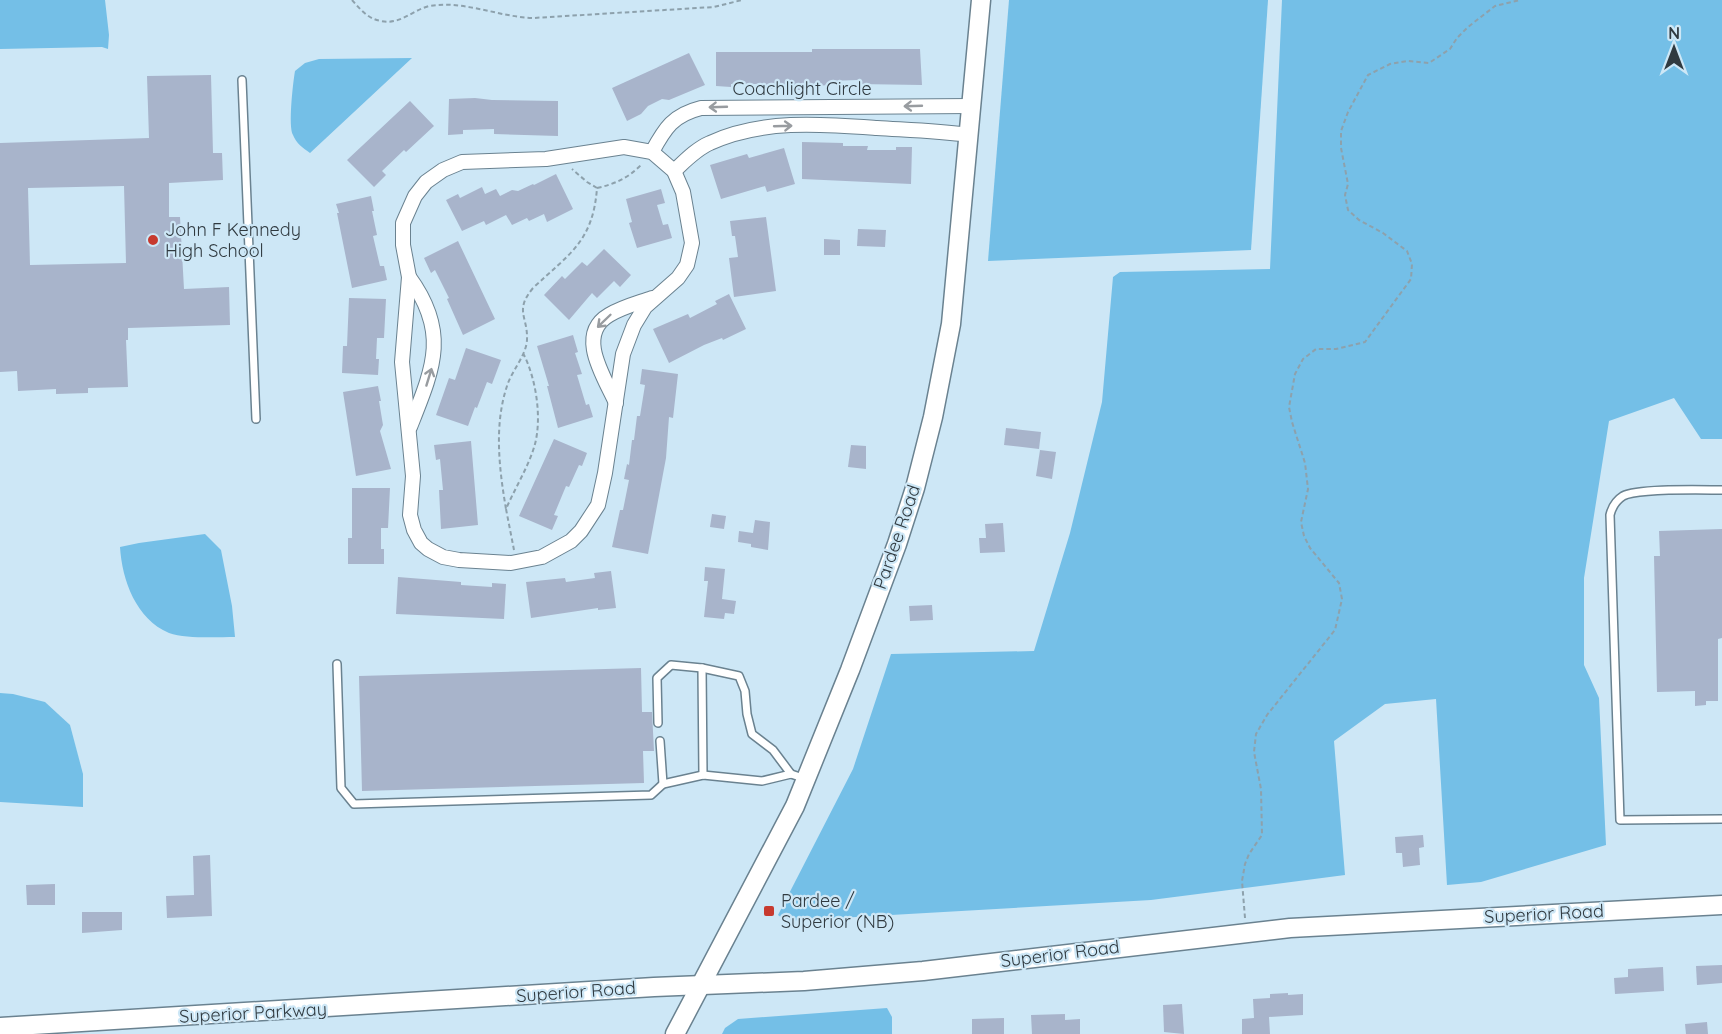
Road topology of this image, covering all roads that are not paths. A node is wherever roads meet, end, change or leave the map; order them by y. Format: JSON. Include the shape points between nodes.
{"nodes":[{"id":1,"x":981,"y":0,"type":"edge"},
{"id":2,"x":243,"y":80,"type":"dead end"},
{"id":3,"x":972,"y":106,"type":"junction"},
{"id":4,"x":969,"y":135,"type":"junction"},
{"id":5,"x":650,"y":152,"type":"junction"},
{"id":6,"x":674,"y":171,"type":"junction"},
{"id":7,"x":409,"y":278,"type":"junction"},
{"id":8,"x":657,"y":297,"type":"junction"},
{"id":9,"x":616,"y":403,"type":"junction"},
{"id":10,"x":256,"y":419,"type":"dead end"},
{"id":11,"x":409,"y":431,"type":"junction"},
{"id":12,"x":1722,"y":490,"type":"edge"},
{"id":13,"x":338,"y":664,"type":"dead end"},
{"id":14,"x":702,"y":668,"type":"junction"},
{"id":15,"x":658,"y":723,"type":"dead end"},
{"id":16,"x":660,"y":741,"type":"dead end"},
{"id":17,"x":703,"y":774,"type":"junction"},
{"id":18,"x":799,"y":777,"type":"junction"},
{"id":19,"x":663,"y":784,"type":"junction"},
{"id":20,"x":1722,"y":819,"type":"edge"},
{"id":21,"x":1722,"y":905,"type":"edge"},
{"id":22,"x":701,"y":985,"type":"junction"},
{"id":23,"x":398,"y":1004,"type":"joint"},
{"id":24,"x":0,"y":1027,"type":"edge"},
{"id":25,"x":675,"y":1034,"type":"edge"}],
"edges":[{"from":1,"to":3,"type":"main road","name":"Pardee Road"},
{"from":2,"to":10,"type":"lane"},
{"from":3,"to":4,"type":"main road","name":"Pardee Road"},
{"from":3,"to":5,"type":"street","name":"Coachlight Circle","one_way":true,"via":[[701,108],[676,118]]},
{"from":6,"to":4,"type":"street","name":"Coachlight Circle","one_way":true,"via":[[708,143],[763,127],[848,126]]},
{"from":4,"to":18,"type":"main road","name":"Pardee Road","via":[[951,324],[925,453],[897,544],[822,741]]},
{"from":5,"to":6,"type":"street"},
{"from":5,"to":7,"type":"street","via":[[624,147],[546,159],[462,162],[443,170],[415,196],[404,223]]},
{"from":6,"to":8,"type":"street","via":[[691,228],[690,255],[678,278]]},
{"from":7,"to":11,"type":"street","via":[[402,362]]},
{"from":11,"to":7,"type":"street","one_way":true,"via":[[433,363],[434,335],[428,307]]},
{"from":8,"to":9,"type":"street","via":[[645,308],[628,338]]},
{"from":8,"to":9,"type":"street","one_way":true,"via":[[607,316],[593,336],[595,356]]},
{"from":9,"to":11,"type":"street","via":[[603,489],[592,516],[563,547],[542,557],[516,562],[443,557],[421,543],[410,515],[413,476]]},
{"from":12,"to":20,"type":"lane","via":[[1639,492],[1623,496],[1613,505],[1610,515],[1620,820]]},
{"from":13,"to":19,"type":"lane","via":[[341,788],[354,804],[651,795]]},
{"from":14,"to":15,"type":"lane","via":[[671,665],[657,678]]},
{"from":14,"to":17,"type":"lane"},
{"from":14,"to":18,"type":"lane","via":[[739,676],[752,734]]},
{"from":16,"to":19,"type":"lane"},
{"from":17,"to":18,"type":"lane","via":[[762,781]]},
{"from":17,"to":19,"type":"lane"},
{"from":18,"to":22,"type":"main road","name":"Pardee Road","via":[[795,806]]},
{"from":21,"to":22,"type":"main road","name":"Superior Road","via":[[1246,932],[870,976]]},
{"from":22,"to":23,"type":"main road","name":"Superior Road"},
{"from":22,"to":25,"type":"main road","name":"Pardee Road"},
{"from":23,"to":24,"type":"main road","name":"Superior Parkway"}]}
